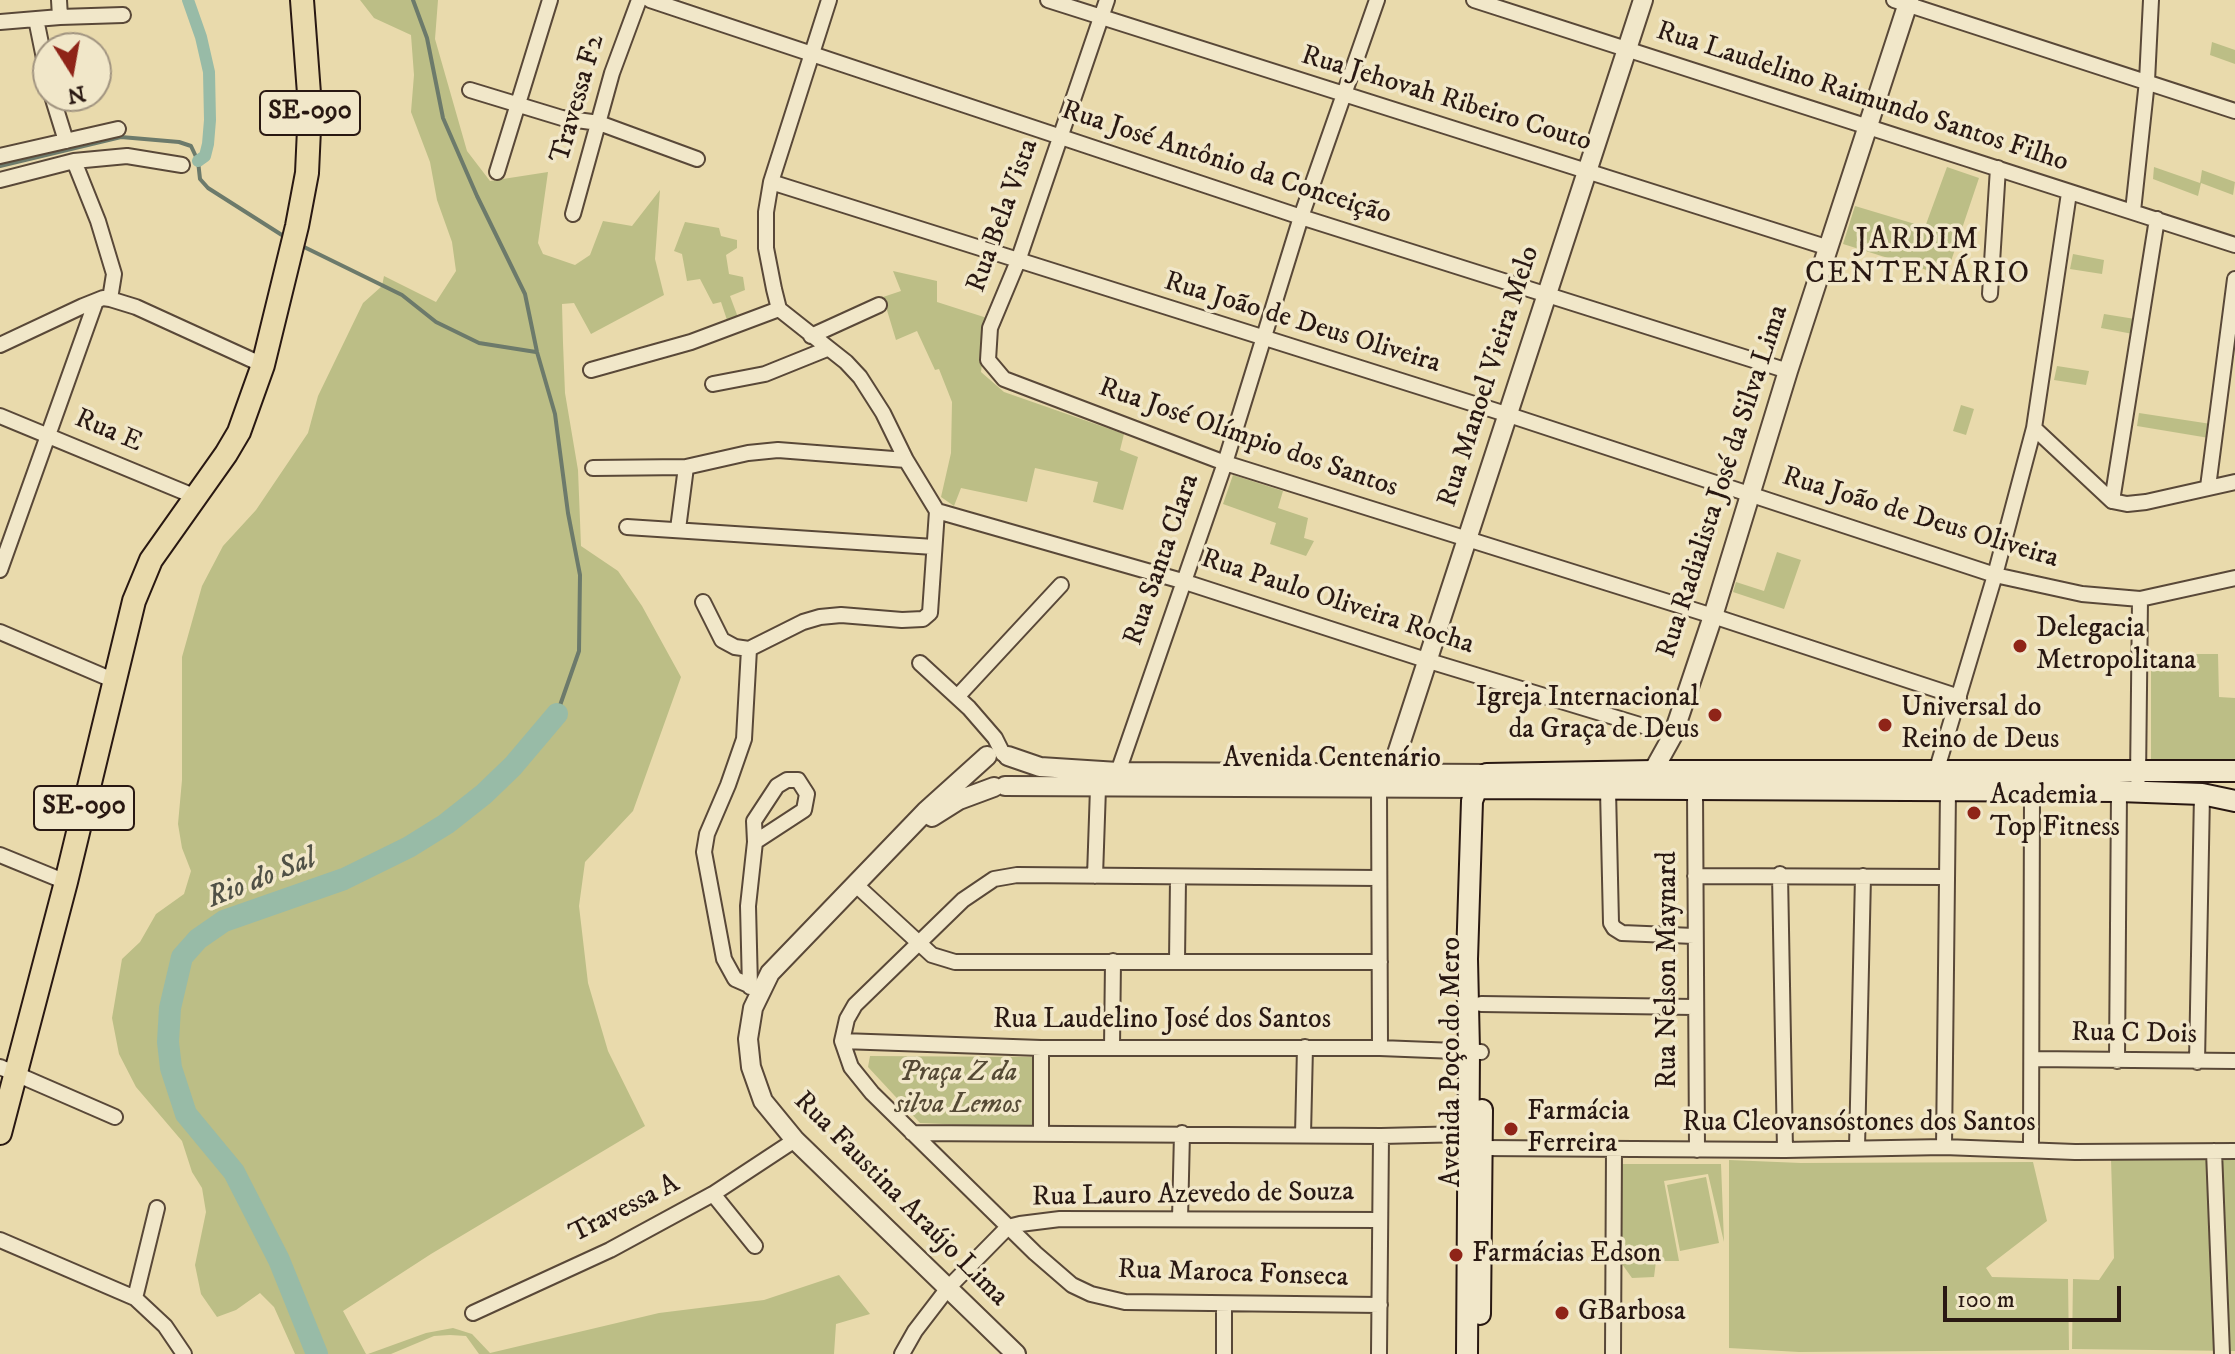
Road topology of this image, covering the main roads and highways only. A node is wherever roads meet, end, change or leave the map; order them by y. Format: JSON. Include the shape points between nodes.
{"nodes":[{"id":1,"x":302,"y":0,"type":"edge"},
{"id":2,"x":2235,"y":771,"type":"edge"},
{"id":3,"x":1488,"y":781,"type":"junction"},
{"id":4,"x":2132,"y":784,"type":"junction"},
{"id":5,"x":2025,"y":785,"type":"junction"},
{"id":6,"x":2235,"y":801,"type":"edge"},
{"id":7,"x":1475,"y":1052,"type":"junction"},
{"id":8,"x":8,"y":1070,"type":"edge"},
{"id":9,"x":0,"y":1133,"type":"edge"},
{"id":10,"x":1475,"y":1141,"type":"junction"},
{"id":11,"x":1467,"y":1354,"type":"edge"},
{"id":12,"x":1479,"y":1354,"type":"edge"}],
"edges":[{"from":1,"to":8,"type":"main road","number":"SE-090","via":[[309,93],[307,173],[263,365],[239,432],[141,579],[66,882]]},
{"from":2,"to":4,"type":"main road","name":"Avenida Centenário"},
{"from":3,"to":5,"type":"main road","name":"Avenida Centenário","via":[[1608,790],[1948,791]]},
{"from":3,"to":5,"type":"main road","name":"Avenida Centenário","via":[[1653,771],[1936,772]]},
{"from":3,"to":7,"type":"main road","name":"Avenida Poço do Mero","via":[[1480,825],[1481,1004]]},
{"from":3,"to":7,"type":"main road","name":"Avenida Poço do Mero","via":[[1472,801],[1468,928]]},
{"from":4,"to":5,"type":"main road","name":"Avenida Centenário"},
{"from":4,"to":5,"type":"main road","name":"Avenida Centenário"},
{"from":4,"to":6,"type":"main road","name":"Avenida Centenário"},
{"from":7,"to":10,"type":"main road","name":"Avenida Poço do Mero"},
{"from":8,"to":9,"type":"main road","number":"SE-090"},
{"from":10,"to":11,"type":"main road","name":"Avenida Poço do Mero"},
{"from":10,"to":12,"type":"main road","name":"Avenida Poço do Mero"}]}
